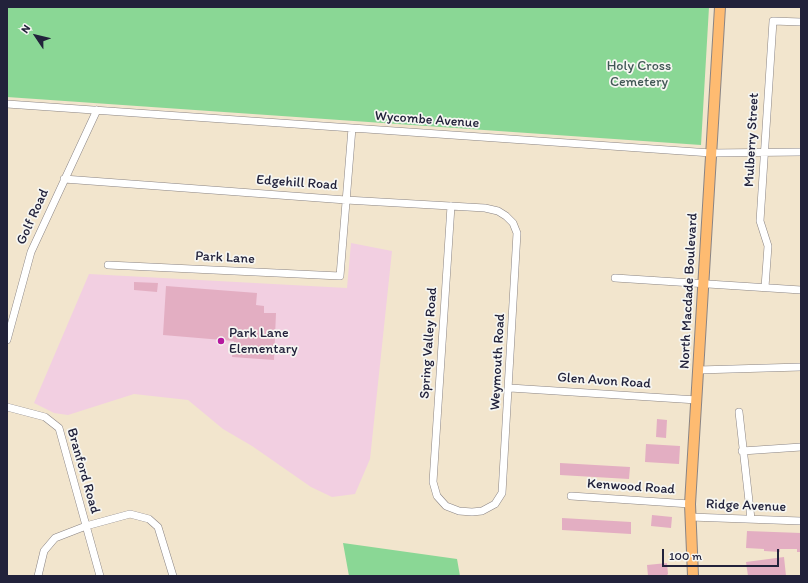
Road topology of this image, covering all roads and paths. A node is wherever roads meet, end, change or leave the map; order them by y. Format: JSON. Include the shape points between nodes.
{"nodes":[{"id":1,"x":720,"y":7,"type":"edge"},
{"id":2,"x":801,"y":22,"type":"edge"},
{"id":3,"x":7,"y":104,"type":"edge"},
{"id":4,"x":97,"y":110,"type":"junction"},
{"id":5,"x":352,"y":128,"type":"junction"},
{"id":6,"x":764,"y":152,"type":"junction"},
{"id":7,"x":801,"y":152,"type":"edge"},
{"id":8,"x":711,"y":153,"type":"junction"},
{"id":9,"x":64,"y":179,"type":"junction"},
{"id":10,"x":346,"y":200,"type":"junction"},
{"id":11,"x":451,"y":206,"type":"junction"},
{"id":12,"x":517,"y":233,"type":"joint"},
{"id":13,"x":108,"y":265,"type":"dead end"},
{"id":14,"x":615,"y":278,"type":"dead end"},
{"id":15,"x":703,"y":283,"type":"junction"},
{"id":16,"x":765,"y":287,"type":"junction"},
{"id":17,"x":801,"y":290,"type":"edge"},
{"id":18,"x":7,"y":340,"type":"edge"},
{"id":19,"x":801,"y":368,"type":"edge"},
{"id":20,"x":698,"y":370,"type":"junction"},
{"id":21,"x":510,"y":388,"type":"junction"},
{"id":22,"x":696,"y":400,"type":"junction"},
{"id":23,"x":7,"y":407,"type":"edge"},
{"id":24,"x":739,"y":412,"type":"dead end"},
{"id":25,"x":801,"y":447,"type":"edge"},
{"id":26,"x":742,"y":451,"type":"junction"},
{"id":27,"x":502,"y":493,"type":"joint"},
{"id":28,"x":571,"y":496,"type":"dead end"},
{"id":29,"x":690,"y":504,"type":"junction"},
{"id":30,"x":690,"y":516,"type":"junction"},
{"id":31,"x":751,"y":519,"type":"junction"},
{"id":32,"x":801,"y":521,"type":"edge"},
{"id":33,"x":86,"y":526,"type":"junction"},
{"id":34,"x":38,"y":576,"type":"edge"},
{"id":35,"x":100,"y":576,"type":"edge"},
{"id":36,"x":173,"y":576,"type":"edge"},
{"id":37,"x":693,"y":576,"type":"edge"}],
"edges":[{"from":1,"to":8,"type":"main road","name":"North Macdade Boulevard"},
{"from":2,"to":6,"type":"street","name":"Mulberry Street","via":[[772,21]]},
{"from":3,"to":4,"type":"street","name":"Wycombe Avenue"},
{"from":4,"to":5,"type":"street","name":"Wycombe Avenue"},
{"from":4,"to":9,"type":"street","name":"Golf Road"},
{"from":5,"to":8,"type":"street","name":"Wycombe Avenue"},
{"from":5,"to":10,"type":"street"},
{"from":6,"to":7,"type":"street","name":"Wycombe Avenue"},
{"from":6,"to":8,"type":"street","name":"Wycombe Avenue"},
{"from":6,"to":16,"type":"street","name":"Mulberry Street","via":[[760,222],[768,246]]},
{"from":8,"to":15,"type":"main road","name":"North Macdade Boulevard"},
{"from":9,"to":10,"type":"street","name":"Edgehill Road"},
{"from":9,"to":18,"type":"street","name":"Golf Road","via":[[31,252]]},
{"from":10,"to":11,"type":"street","name":"Edgehill Road"},
{"from":10,"to":13,"type":"street","name":"Park Lane","via":[[340,276]]},
{"from":11,"to":12,"type":"street","name":"Edgehill Road","via":[[498,211],[513,222]]},
{"from":11,"to":27,"type":"street","name":"Spring Valley Road","via":[[433,482],[435,492],[442,502],[459,511],[472,512],[488,508],[495,504]]},
{"from":12,"to":21,"type":"street","name":"Weymouth Road"},
{"from":14,"to":15,"type":"street"},
{"from":15,"to":16,"type":"street"},
{"from":15,"to":20,"type":"main road","name":"North Macdade Boulevard"},
{"from":16,"to":17,"type":"street"},
{"from":19,"to":20,"type":"street"},
{"from":20,"to":22,"type":"main road","name":"North Macdade Boulevard"},
{"from":21,"to":22,"type":"street","name":"Glen Avon Road"},
{"from":21,"to":27,"type":"street","name":"Weymouth Road"},
{"from":22,"to":29,"type":"main road","name":"North Macdade Boulevard"},
{"from":23,"to":33,"type":"street","name":"Branford Road","via":[[45,417],[59,428]]},
{"from":24,"to":26,"type":"street"},
{"from":25,"to":26,"type":"street"},
{"from":26,"to":31,"type":"street"},
{"from":28,"to":29,"type":"street","name":"Kenwood Road"},
{"from":29,"to":30,"type":"main road","name":"North Macdade Boulevard"},
{"from":30,"to":31,"type":"street","name":"Ridge Avenue"},
{"from":30,"to":37,"type":"main road","name":"North Macdade Boulevard"},
{"from":31,"to":32,"type":"street","name":"Ridge Avenue"},
{"from":33,"to":34,"type":"street","via":[[59,535],[49,543],[41,558]]},
{"from":33,"to":35,"type":"street","name":"Branford Road"},
{"from":33,"to":36,"type":"street","via":[[130,514],[149,519],[158,527],[161,534]]}]}
